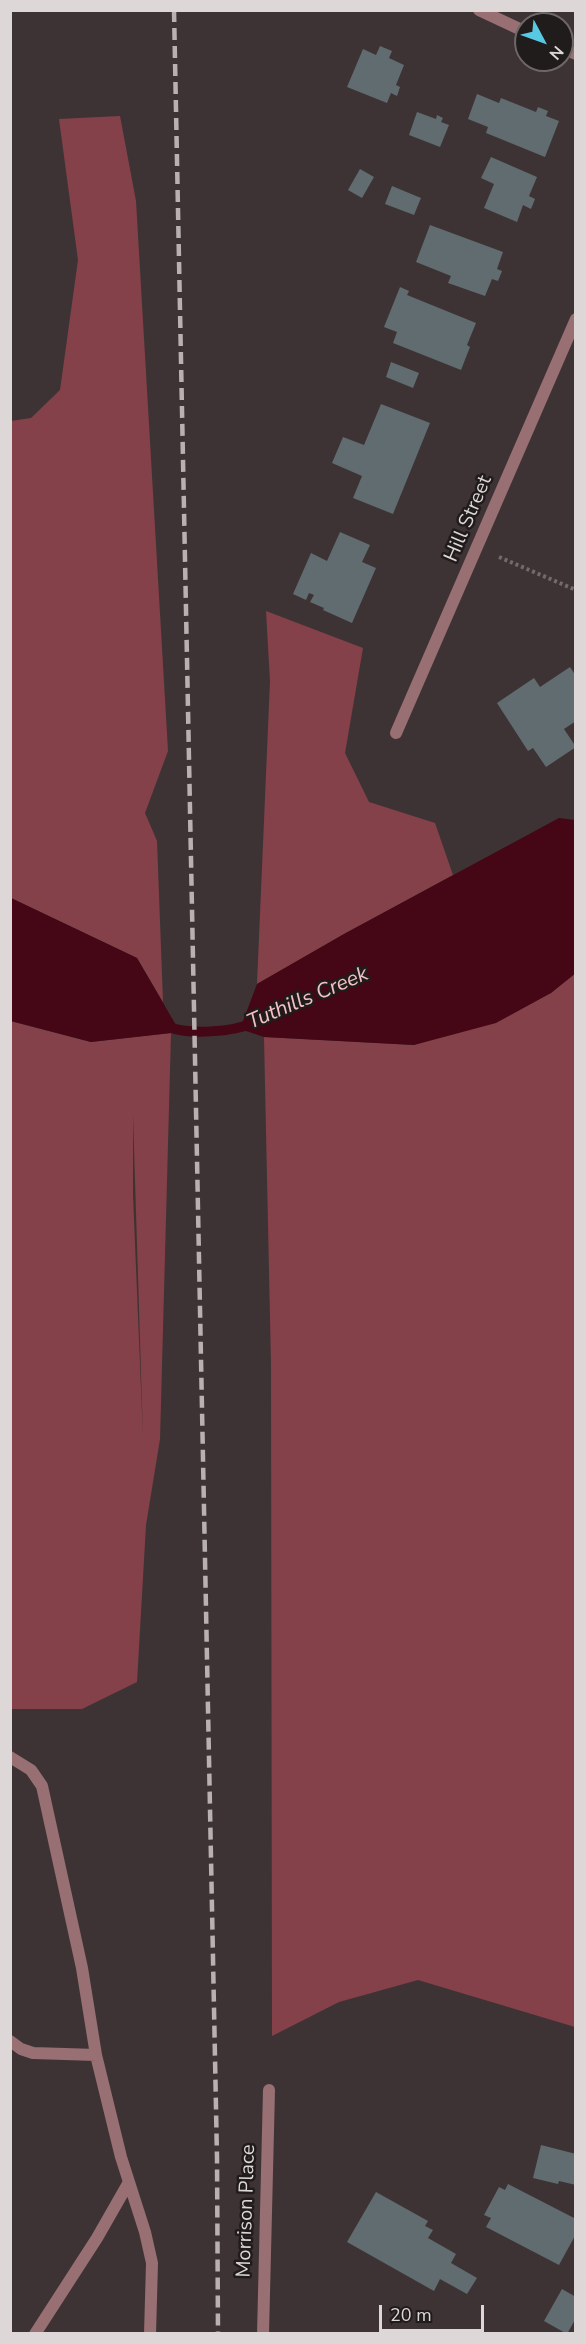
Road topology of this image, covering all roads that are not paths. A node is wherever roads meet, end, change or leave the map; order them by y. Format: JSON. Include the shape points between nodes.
{"nodes":[{"id":1,"x":479,"y":10,"type":"edge"},
{"id":2,"x":514,"y":26,"type":"edge"},
{"id":3,"x":576,"y":319,"type":"edge"},
{"id":4,"x":396,"y":733,"type":"dead end"},
{"id":5,"x":10,"y":1756,"type":"edge"},
{"id":6,"x":10,"y":2041,"type":"edge"},
{"id":7,"x":96,"y":2055,"type":"junction"},
{"id":8,"x":270,"y":2090,"type":"dead end"},
{"id":9,"x":129,"y":2181,"type":"junction"},
{"id":10,"x":35,"y":2334,"type":"edge"},
{"id":11,"x":150,"y":2334,"type":"edge"},
{"id":12,"x":263,"y":2334,"type":"edge"}],
"edges":[{"from":1,"to":2,"type":"street"},
{"from":3,"to":4,"type":"street","name":"Hill Street"},
{"from":5,"to":7,"type":"street","via":[[31,1770],[42,1786],[82,1968]]},
{"from":6,"to":7,"type":"street","via":[[33,2054]]},
{"from":7,"to":9,"type":"street"},
{"from":8,"to":12,"type":"street","name":"Morrison Place"},
{"from":9,"to":10,"type":"street"},
{"from":9,"to":11,"type":"street","via":[[152,2263]]}]}
